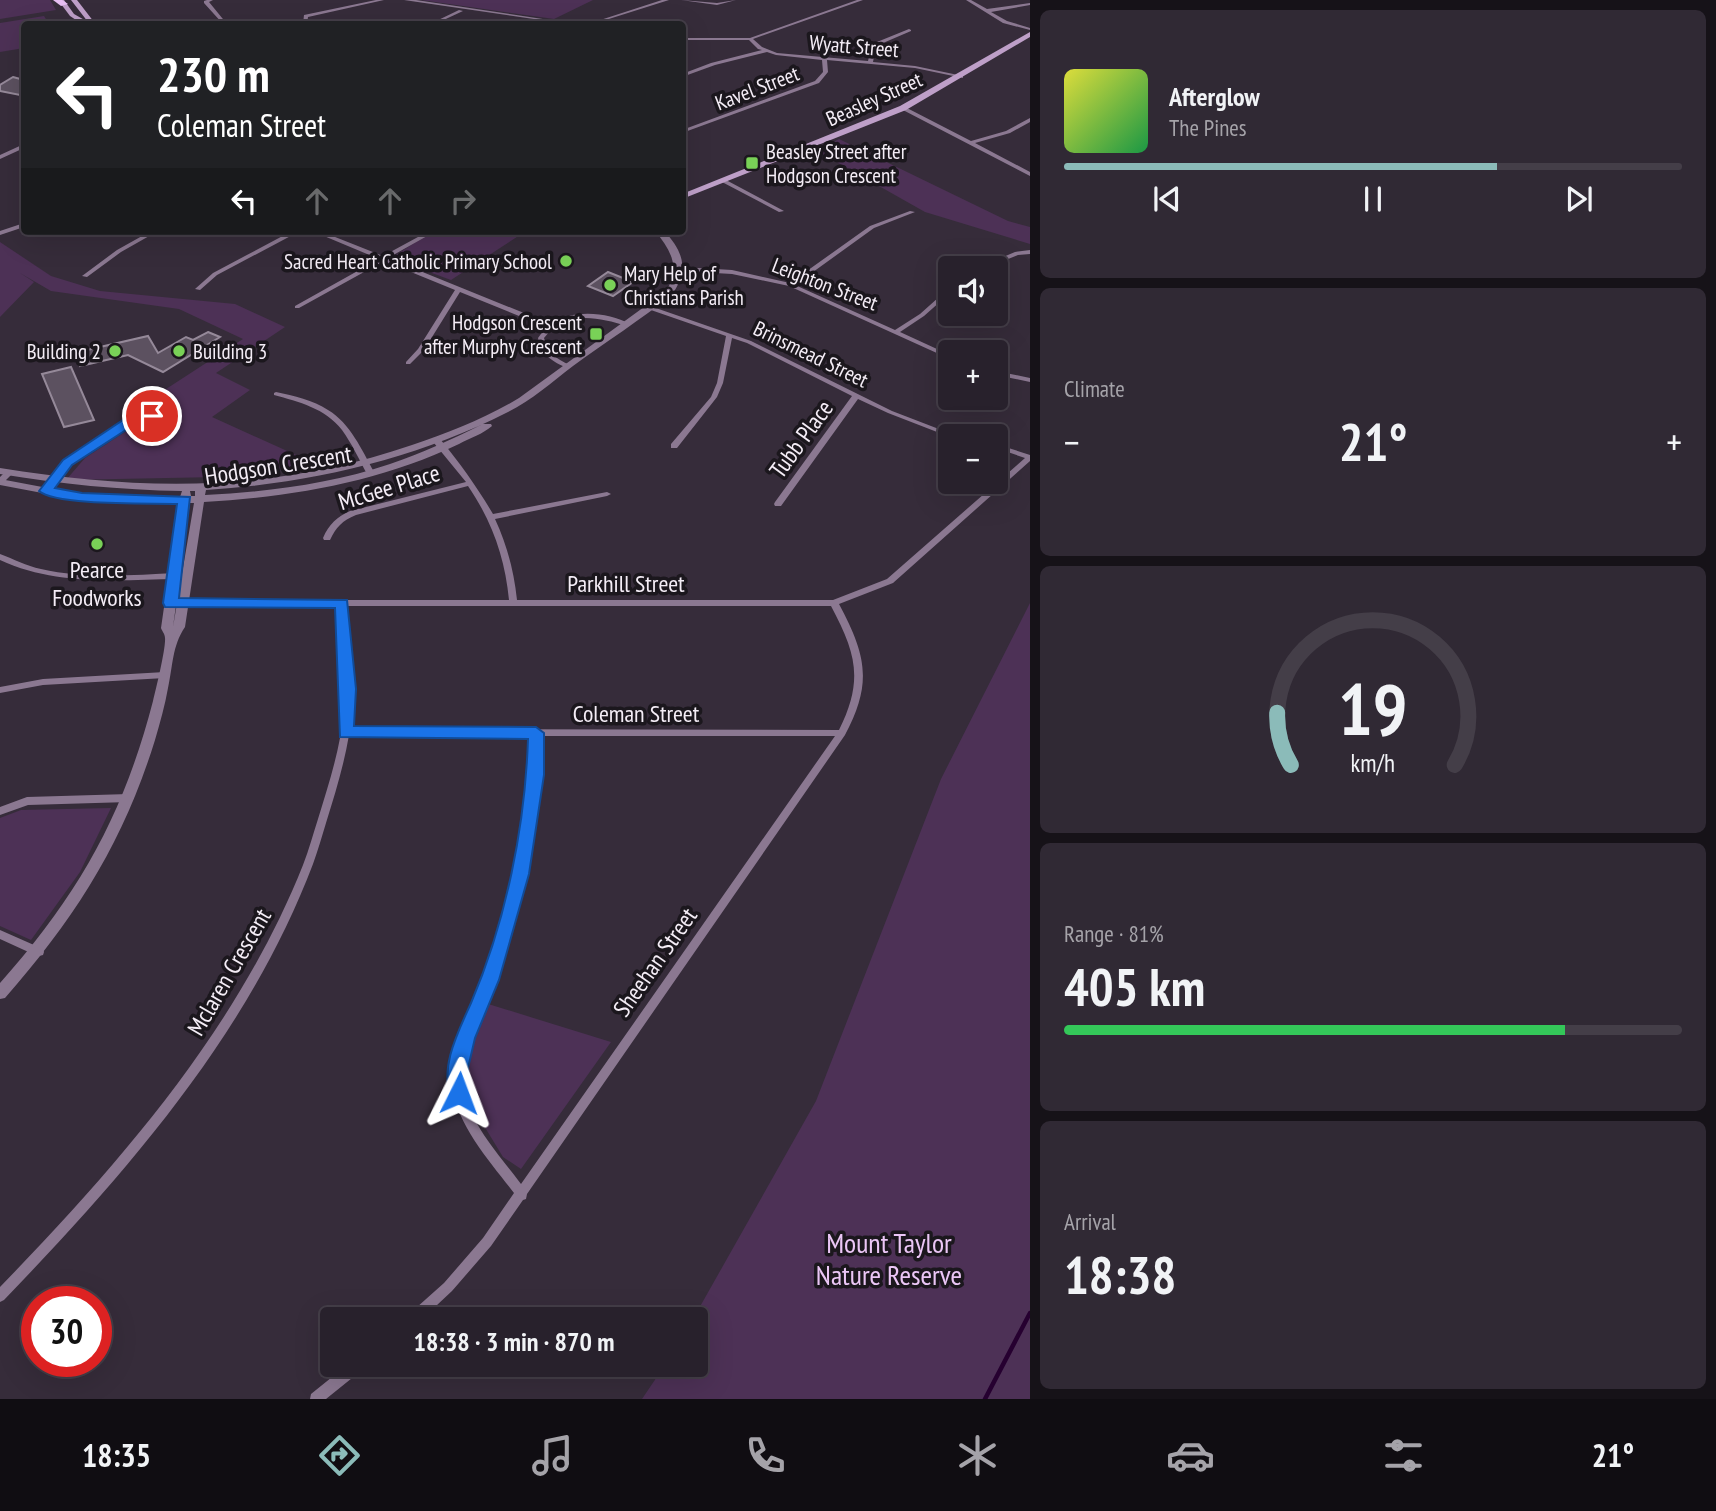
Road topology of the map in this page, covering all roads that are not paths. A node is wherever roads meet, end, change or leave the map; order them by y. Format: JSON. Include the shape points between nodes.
{"nodes":[{"id":1,"x":74,"y":0,"type":"edge"},
{"id":2,"x":211,"y":0,"type":"edge"},
{"id":3,"x":382,"y":0,"type":"edge"},
{"id":4,"x":406,"y":0,"type":"edge"},
{"id":5,"x":667,"y":0,"type":"edge"},
{"id":6,"x":683,"y":0,"type":"edge"},
{"id":7,"x":734,"y":0,"type":"edge"},
{"id":8,"x":861,"y":0,"type":"edge"},
{"id":9,"x":968,"y":0,"type":"edge"},
{"id":10,"x":975,"y":0,"type":"edge"},
{"id":11,"x":61,"y":1,"type":"edge"},
{"id":12,"x":1030,"y":4,"type":"edge"},
{"id":13,"x":463,"y":10,"type":"junction"},
{"id":14,"x":986,"y":11,"type":"junction"},
{"id":15,"x":83,"y":21,"type":"edge"},
{"id":16,"x":92,"y":21,"type":"edge"},
{"id":17,"x":222,"y":21,"type":"edge"},
{"id":18,"x":305,"y":21,"type":"edge"},
{"id":19,"x":439,"y":21,"type":"edge"},
{"id":20,"x":539,"y":21,"type":"edge"},
{"id":21,"x":600,"y":21,"type":"edge"},
{"id":22,"x":909,"y":30,"type":"dead end"},
{"id":23,"x":1030,"y":32,"type":"edge"},
{"id":24,"x":686,"y":39,"type":"edge"},
{"id":25,"x":750,"y":39,"type":"junction"},
{"id":26,"x":766,"y":51,"type":"junction"},
{"id":27,"x":824,"y":59,"type":"junction"},
{"id":28,"x":870,"y":62,"type":"junction"},
{"id":29,"x":686,"y":74,"type":"edge"},
{"id":30,"x":961,"y":77,"type":"junction"},
{"id":31,"x":903,"y":108,"type":"junction"},
{"id":32,"x":1030,"y":120,"type":"edge"},
{"id":33,"x":686,"y":131,"type":"edge"},
{"id":34,"x":970,"y":143,"type":"junction"},
{"id":35,"x":21,"y":147,"type":"edge"},
{"id":36,"x":0,"y":157,"type":"edge"},
{"id":37,"x":1030,"y":174,"type":"edge"},
{"id":38,"x":723,"y":181,"type":"junction"},
{"id":39,"x":686,"y":191,"type":"edge"},
{"id":40,"x":686,"y":195,"type":"edge"},
{"id":41,"x":781,"y":211,"type":"dead end"},
{"id":42,"x":912,"y":212,"type":"dead end"},
{"id":43,"x":21,"y":226,"type":"edge"},
{"id":44,"x":0,"y":233,"type":"edge"},
{"id":45,"x":148,"y":235,"type":"edge"},
{"id":46,"x":290,"y":235,"type":"edge"},
{"id":47,"x":326,"y":235,"type":"edge"},
{"id":48,"x":426,"y":235,"type":"edge"},
{"id":49,"x":665,"y":235,"type":"edge"},
{"id":50,"x":1030,"y":252,"type":"edge"},
{"id":51,"x":1008,"y":257,"type":"edge"},
{"id":52,"x":385,"y":258,"type":"junction"},
{"id":53,"x":681,"y":269,"type":"junction"},
{"id":54,"x":85,"y":275,"type":"dead end"},
{"id":55,"x":791,"y":285,"type":"junction"},
{"id":56,"x":198,"y":289,"type":"dead end"},
{"id":57,"x":459,"y":289,"type":"junction"},
{"id":58,"x":938,"y":301,"type":"edge"},
{"id":59,"x":297,"y":307,"type":"dead end"},
{"id":60,"x":650,"y":308,"type":"junction"},
{"id":61,"x":627,"y":324,"type":"junction"},
{"id":62,"x":550,"y":326,"type":"junction"},
{"id":63,"x":897,"y":331,"type":"junction"},
{"id":64,"x":729,"y":334,"type":"junction"},
{"id":65,"x":938,"y":351,"type":"edge"},
{"id":66,"x":408,"y":363,"type":"dead end"},
{"id":67,"x":568,"y":366,"type":"junction"},
{"id":68,"x":1008,"y":375,"type":"edge"},
{"id":69,"x":1030,"y":380,"type":"edge"},
{"id":70,"x":276,"y":394,"type":"dead end"},
{"id":71,"x":856,"y":396,"type":"junction"},
{"id":72,"x":505,"y":410,"type":"joint"},
{"id":73,"x":131,"y":423,"type":"dead end"},
{"id":74,"x":938,"y":431,"type":"edge"},
{"id":75,"x":441,"y":445,"type":"junction"},
{"id":76,"x":674,"y":446,"type":"dead end"},
{"id":77,"x":1008,"y":450,"type":"edge"},
{"id":78,"x":1030,"y":457,"type":"edge"},
{"id":79,"x":368,"y":468,"type":"junction"},
{"id":80,"x":4,"y":472,"type":"edge"},
{"id":81,"x":53,"y":481,"type":"junction"},
{"id":82,"x":0,"y":482,"type":"edge"},
{"id":83,"x":471,"y":483,"type":"junction"},
{"id":84,"x":46,"y":491,"type":"junction"},
{"id":85,"x":201,"y":494,"type":"junction"},
{"id":86,"x":607,"y":494,"type":"dead end"},
{"id":87,"x":186,"y":495,"type":"junction"},
{"id":88,"x":778,"y":504,"type":"dead end"},
{"id":89,"x":491,"y":517,"type":"junction"},
{"id":90,"x":327,"y":538,"type":"dead end"},
{"id":91,"x":0,"y":557,"type":"edge"},
{"id":92,"x":188,"y":575,"type":"junction"},
{"id":93,"x":174,"y":576,"type":"junction"},
{"id":94,"x":513,"y":602,"type":"junction"},
{"id":95,"x":177,"y":603,"type":"junction"},
{"id":96,"x":342,"y":603,"type":"junction"},
{"id":97,"x":834,"y":603,"type":"junction"},
{"id":98,"x":165,"y":675,"type":"junction"},
{"id":99,"x":0,"y":690,"type":"edge"},
{"id":100,"x":345,"y":732,"type":"junction"},
{"id":101,"x":536,"y":733,"type":"junction"},
{"id":102,"x":842,"y":733,"type":"junction"},
{"id":103,"x":131,"y":798,"type":"junction"},
{"id":104,"x":0,"y":811,"type":"edge"},
{"id":105,"x":0,"y":934,"type":"edge"},
{"id":106,"x":39,"y":952,"type":"junction"},
{"id":107,"x":0,"y":993,"type":"edge"},
{"id":108,"x":522,"y":1195,"type":"junction"},
{"id":109,"x":0,"y":1296,"type":"edge"},
{"id":110,"x":425,"y":1307,"type":"edge"},
{"id":111,"x":343,"y":1377,"type":"edge"},
{"id":112,"x":316,"y":1399,"type":"edge"}],
"edges":[{"from":1,"to":16,"type":"main road"},
{"from":2,"to":17,"type":"street","via":[[206,2]]},
{"from":3,"to":18,"type":"street","via":[[306,16]]},
{"from":4,"to":13,"type":"street"},
{"from":5,"to":21,"type":"street"},
{"from":6,"to":7,"type":"street","via":[[717,4]]},
{"from":8,"to":25,"type":"street"},
{"from":9,"to":10,"type":"street"},
{"from":9,"to":14,"type":"street"},
{"from":11,"to":15,"type":"main road"},
{"from":12,"to":14,"type":"street"},
{"from":13,"to":19,"type":"street"},
{"from":13,"to":20,"type":"street"},
{"from":14,"to":23,"type":"street"},
{"from":22,"to":28,"type":"street","via":[[874,45]]},
{"from":23,"to":30,"type":"main road","name":"Beasley Street"},
{"from":24,"to":25,"type":"street"},
{"from":25,"to":26,"type":"street","name":"Wyatt Street"},
{"from":26,"to":27,"type":"street","name":"Wyatt Street"},
{"from":26,"to":29,"type":"street"},
{"from":27,"to":28,"type":"street","name":"Wyatt Street"},
{"from":27,"to":33,"type":"street","name":"Kavel Street","via":[[826,72],[817,82]]},
{"from":28,"to":30,"type":"street","name":"Wyatt Street"},
{"from":30,"to":31,"type":"main road","name":"Beasley Street"},
{"from":31,"to":34,"type":"street"},
{"from":31,"to":38,"type":"main road","name":"Beasley Street"},
{"from":32,"to":34,"type":"street"},
{"from":34,"to":37,"type":"street"},
{"from":35,"to":36,"type":"street"},
{"from":38,"to":39,"type":"main road","name":"Beasley Street"},
{"from":38,"to":40,"type":"main road","name":"Beasley Street"},
{"from":38,"to":41,"type":"street"},
{"from":42,"to":55,"type":"street","via":[[872,227]]},
{"from":43,"to":44,"type":"street"},
{"from":45,"to":54,"type":"street"},
{"from":46,"to":56,"type":"street","via":[[215,274]]},
{"from":47,"to":52,"type":"street"},
{"from":48,"to":52,"type":"street"},
{"from":49,"to":53,"type":"street"},
{"from":50,"to":51,"type":"street"},
{"from":52,"to":57,"type":"street"},
{"from":52,"to":59,"type":"street"},
{"from":53,"to":55,"type":"street","name":"Leighton Street","via":[[744,274]]},
{"from":53,"to":60,"type":"street","name":"Hodgson Crescent","via":[[669,293]]},
{"from":55,"to":63,"type":"street","name":"Leighton Street"},
{"from":57,"to":62,"type":"street"},
{"from":57,"to":66,"type":"street","via":[[421,351]]},
{"from":58,"to":63,"type":"street"},
{"from":60,"to":61,"type":"street","name":"Hodgson Crescent"},
{"from":60,"to":64,"type":"street","name":"Brinsmead Street"},
{"from":61,"to":62,"type":"street","via":[[589,316]]},
{"from":61,"to":67,"type":"street","name":"Hodgson Crescent"},
{"from":62,"to":67,"type":"street","via":[[541,338],[544,350]]},
{"from":63,"to":65,"type":"street","name":"Leighton Street"},
{"from":64,"to":71,"type":"street","name":"Brinsmead Street"},
{"from":64,"to":76,"type":"street","via":[[714,397]]},
{"from":67,"to":72,"type":"street","name":"Hodgson Crescent"},
{"from":68,"to":69,"type":"street"},
{"from":70,"to":79,"type":"street","via":[[311,403],[337,417]]},
{"from":71,"to":74,"type":"street","name":"Brinsmead Street"},
{"from":71,"to":88,"type":"street","name":"Tubb Place"},
{"from":72,"to":75,"type":"street","name":"Hodgson Crescent","via":[[497,421]]},
{"from":73,"to":81,"type":"street","via":[[67,462]]},
{"from":75,"to":79,"type":"street","name":"Hodgson Crescent"},
{"from":75,"to":83,"type":"street"},
{"from":77,"to":78,"type":"street"},
{"from":78,"to":97,"type":"street","name":"Parkhill Street","via":[[890,581]]},
{"from":79,"to":85,"type":"street","name":"Hodgson Crescent","via":[[295,488]]},
{"from":80,"to":81,"type":"street","name":"Hodgson Crescent"},
{"from":80,"to":82,"type":"street"},
{"from":81,"to":84,"type":"street"},
{"from":81,"to":87,"type":"street","name":"Hodgson Crescent"},
{"from":82,"to":84,"type":"street","name":"Hodgson Crescent"},
{"from":83,"to":89,"type":"street"},
{"from":83,"to":90,"type":"street","name":"McGee Place","via":[[353,513],[338,520]]},
{"from":84,"to":87,"type":"street","name":"Hodgson Crescent","via":[[82,497]]},
{"from":85,"to":87,"type":"street","name":"Hodgson Crescent"},
{"from":85,"to":92,"type":"street"},
{"from":86,"to":89,"type":"street"},
{"from":87,"to":93,"type":"street"},
{"from":89,"to":94,"type":"street","via":[[510,569]]},
{"from":91,"to":93,"type":"street","via":[[65,575]]},
{"from":92,"to":93,"type":"street"},
{"from":92,"to":95,"type":"street"},
{"from":93,"to":95,"type":"street"},
{"from":94,"to":96,"type":"street","name":"Parkhill Street"},
{"from":94,"to":97,"type":"street","name":"Parkhill Street"},
{"from":95,"to":96,"type":"street","name":"Parkhill Street"},
{"from":95,"to":98,"type":"street","via":[[167,628],[171,638]]},
{"from":96,"to":100,"type":"street","name":"Mclaren Crescent","via":[[348,689]]},
{"from":97,"to":102,"type":"street","name":"Sheehan Street","via":[[851,633],[860,685],[856,709]]},
{"from":98,"to":99,"type":"street","via":[[43,682]]},
{"from":98,"to":103,"type":"street"},
{"from":100,"to":101,"type":"street","name":"Coleman Street"},
{"from":100,"to":109,"type":"street","name":"Mclaren Crescent","via":[[326,813],[304,878],[265,960],[217,1040],[160,1116]]},
{"from":101,"to":102,"type":"street","name":"Coleman Street"},
{"from":101,"to":108,"type":"street","via":[[535,775],[520,874],[490,980],[458,1068],[459,1093],[468,1117]]},
{"from":102,"to":108,"type":"street","name":"Sheehan Street"},
{"from":103,"to":104,"type":"street","via":[[27,801]]},
{"from":103,"to":106,"type":"street","via":[[107,850]]},
{"from":105,"to":106,"type":"street"},
{"from":106,"to":107,"type":"street"},
{"from":108,"to":110,"type":"street","name":"Sheehan Street","via":[[464,1269]]},
{"from":111,"to":112,"type":"street"}]}
